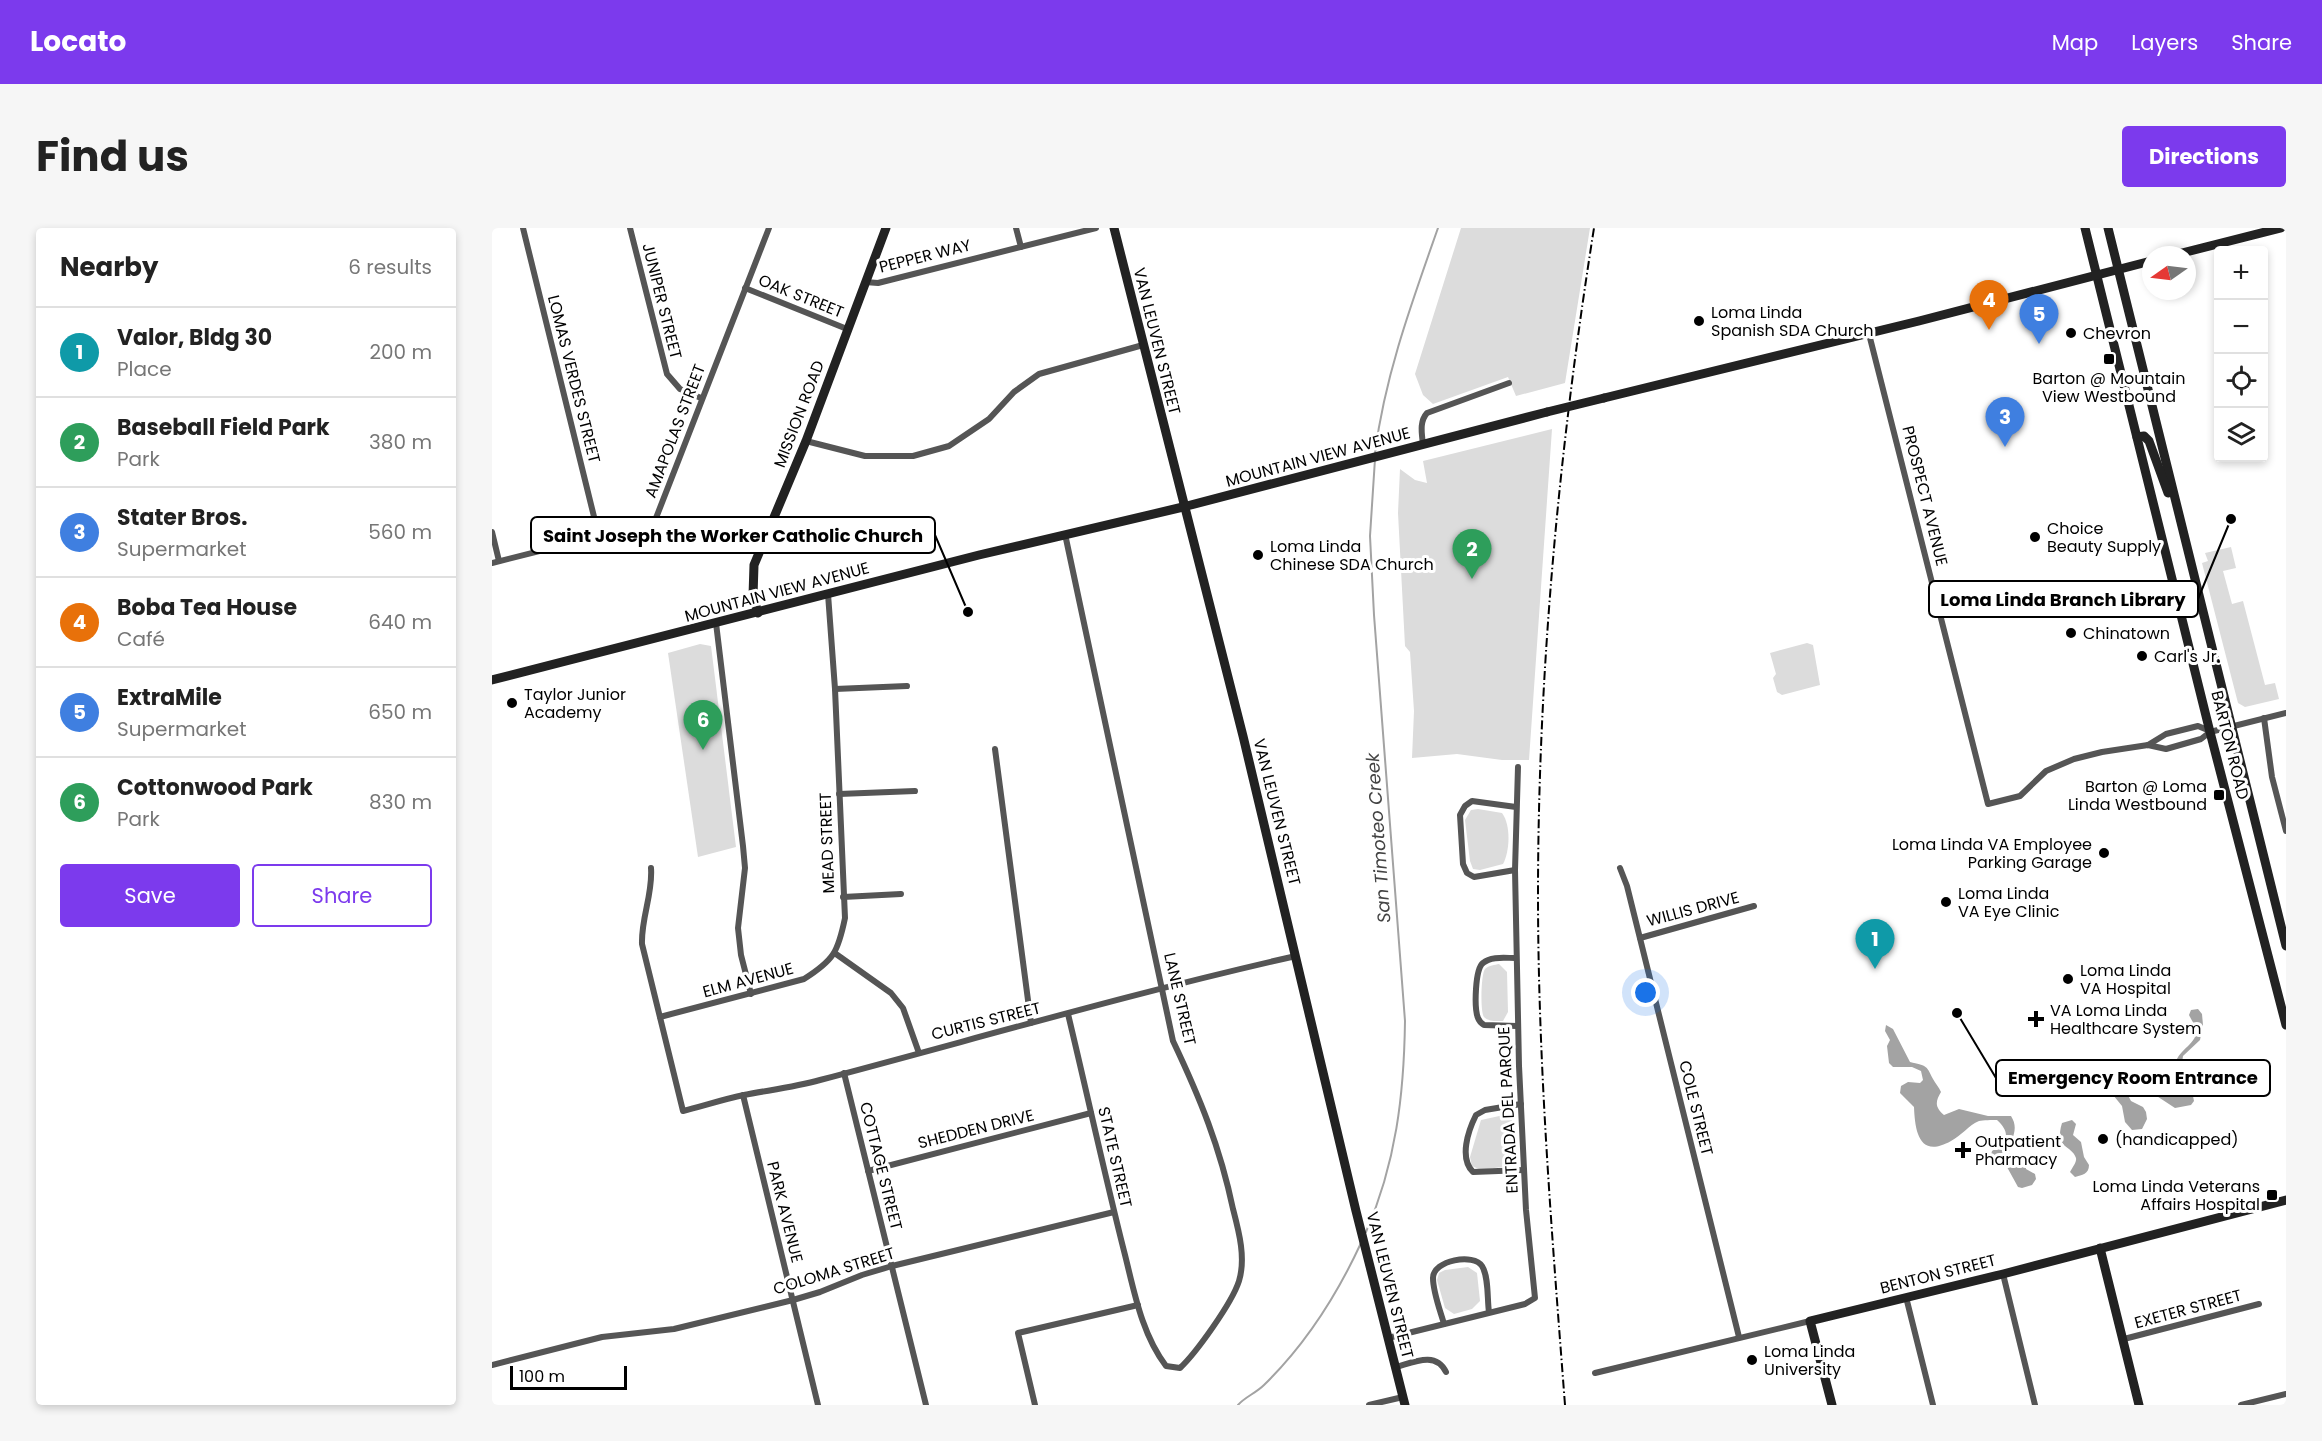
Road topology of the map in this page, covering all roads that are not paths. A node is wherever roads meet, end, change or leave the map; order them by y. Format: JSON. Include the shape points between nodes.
{"nodes":[{"id":1,"x":523,"y":228,"type":"edge"},
{"id":2,"x":630,"y":228,"type":"edge"},
{"id":3,"x":769,"y":228,"type":"edge"},
{"id":4,"x":886,"y":228,"type":"edge"},
{"id":5,"x":1016,"y":228,"type":"edge"},
{"id":6,"x":1096,"y":228,"type":"edge"},
{"id":7,"x":1114,"y":228,"type":"edge"},
{"id":8,"x":2085,"y":228,"type":"edge"},
{"id":9,"x":2108,"y":228,"type":"edge"},
{"id":10,"x":2281,"y":228,"type":"edge"},
{"id":11,"x":1021,"y":247,"type":"junction"},
{"id":12,"x":2196,"y":249,"type":"edge"},
{"id":13,"x":2142,"y":263,"type":"edge"},
{"id":14,"x":2117,"y":269,"type":"junction"},
{"id":15,"x":2096,"y":276,"type":"junction"},
{"id":16,"x":865,"y":282,"type":"junction"},
{"id":17,"x":745,"y":288,"type":"junction"},
{"id":18,"x":847,"y":329,"type":"junction"},
{"id":19,"x":1869,"y":334,"type":"junction"},
{"id":20,"x":1143,"y":345,"type":"junction"},
{"id":21,"x":1509,"y":384,"type":"dead end"},
{"id":22,"x":701,"y":398,"type":"junction"},
{"id":23,"x":2137,"y":437,"type":"junction"},
{"id":24,"x":806,"y":441,"type":"junction"},
{"id":25,"x":1423,"y":445,"type":"junction"},
{"id":26,"x":1183,"y":507,"type":"junction"},
{"id":27,"x":2177,"y":511,"type":"junction"},
{"id":28,"x":492,"y":532,"type":"edge"},
{"id":29,"x":1065,"y":534,"type":"junction"},
{"id":30,"x":599,"y":537,"type":"junction"},
{"id":31,"x":496,"y":562,"type":"edge"},
{"id":32,"x":828,"y":594,"type":"junction"},
{"id":33,"x":758,"y":613,"type":"junction"},
{"id":34,"x":716,"y":623,"type":"junction"},
{"id":35,"x":492,"y":680,"type":"edge"},
{"id":36,"x":907,"y":686,"type":"dead end"},
{"id":37,"x":835,"y":689,"type":"junction"},
{"id":38,"x":2286,"y":713,"type":"edge"},
{"id":39,"x":2264,"y":718,"type":"junction"},
{"id":40,"x":2232,"y":726,"type":"junction"},
{"id":41,"x":2210,"y":732,"type":"junction"},
{"id":42,"x":2148,"y":745,"type":"junction"},
{"id":43,"x":995,"y":749,"type":"dead end"},
{"id":44,"x":1518,"y":767,"type":"dead end"},
{"id":45,"x":915,"y":791,"type":"dead end"},
{"id":46,"x":839,"y":794,"type":"junction"},
{"id":47,"x":1516,"y":807,"type":"junction"},
{"id":48,"x":2286,"y":831,"type":"edge"},
{"id":49,"x":651,"y":868,"type":"dead end"},
{"id":50,"x":1620,"y":868,"type":"dead end"},
{"id":51,"x":1515,"y":870,"type":"junction"},
{"id":52,"x":902,"y":894,"type":"dead end"},
{"id":53,"x":843,"y":897,"type":"junction"},
{"id":54,"x":1754,"y":906,"type":"dead end"},
{"id":55,"x":1640,"y":938,"type":"junction"},
{"id":56,"x":2286,"y":946,"type":"edge"},
{"id":57,"x":836,"y":954,"type":"junction"},
{"id":58,"x":1296,"y":956,"type":"junction"},
{"id":59,"x":1515,"y":958,"type":"junction"},
{"id":60,"x":1163,"y":987,"type":"junction"},
{"id":61,"x":751,"y":994,"type":"junction"},
{"id":62,"x":1068,"y":1014,"type":"junction"},
{"id":63,"x":660,"y":1017,"type":"junction"},
{"id":64,"x":1031,"y":1023,"type":"junction"},
{"id":65,"x":2286,"y":1025,"type":"edge"},
{"id":66,"x":1517,"y":1026,"type":"junction"},
{"id":67,"x":919,"y":1053,"type":"junction"},
{"id":68,"x":844,"y":1073,"type":"junction"},
{"id":69,"x":743,"y":1095,"type":"junction"},
{"id":70,"x":1521,"y":1104,"type":"junction"},
{"id":71,"x":1091,"y":1113,"type":"junction"},
{"id":72,"x":1524,"y":1170,"type":"junction"},
{"id":73,"x":868,"y":1171,"type":"junction"},
{"id":74,"x":2286,"y":1200,"type":"edge"},
{"id":75,"x":1114,"y":1212,"type":"junction"},
{"id":76,"x":2100,"y":1248,"type":"junction"},
{"id":77,"x":892,"y":1266,"type":"junction"},
{"id":78,"x":2003,"y":1274,"type":"junction"},
{"id":79,"x":1906,"y":1297,"type":"junction"},
{"id":80,"x":793,"y":1300,"type":"junction"},
{"id":81,"x":2259,"y":1304,"type":"dead end"},
{"id":82,"x":1138,"y":1305,"type":"junction"},
{"id":83,"x":1489,"y":1312,"type":"junction"},
{"id":84,"x":1810,"y":1321,"type":"junction"},
{"id":85,"x":1444,"y":1324,"type":"junction"},
{"id":86,"x":1739,"y":1336,"type":"junction"},
{"id":87,"x":1388,"y":1338,"type":"junction"},
{"id":88,"x":2124,"y":1339,"type":"junction"},
{"id":89,"x":492,"y":1365,"type":"edge"},
{"id":90,"x":1396,"y":1367,"type":"junction"},
{"id":91,"x":1446,"y":1372,"type":"dead end"},
{"id":92,"x":1595,"y":1373,"type":"dead end"},
{"id":93,"x":2286,"y":1394,"type":"edge"},
{"id":94,"x":1404,"y":1401,"type":"edge"},
{"id":95,"x":818,"y":1405,"type":"edge"},
{"id":96,"x":926,"y":1405,"type":"edge"},
{"id":97,"x":1035,"y":1405,"type":"edge"},
{"id":98,"x":1369,"y":1405,"type":"edge"},
{"id":99,"x":1832,"y":1405,"type":"edge"},
{"id":100,"x":1933,"y":1405,"type":"edge"},
{"id":101,"x":2035,"y":1405,"type":"edge"},
{"id":102,"x":2139,"y":1405,"type":"edge"},
{"id":103,"x":2241,"y":1405,"type":"edge"}],
"edges":[{"from":1,"to":30,"type":"street","name":"LOMAS VERDES STREET"},
{"from":2,"to":22,"type":"street","name":"JUNIPER STREET","via":[[667,374],[675,386]]},
{"from":3,"to":17,"type":"street","name":"AMAPOLAS STREET"},
{"from":4,"to":16,"type":"main road","name":"MISSION ROAD"},
{"from":5,"to":11,"type":"street"},
{"from":6,"to":11,"type":"street","name":"PEPPER WAY"},
{"from":7,"to":20,"type":"main road","name":"VAN LEUVEN STREET"},
{"from":8,"to":15,"type":"main road","name":"BARTON ROAD"},
{"from":9,"to":14,"type":"main road","name":"BARTON ROAD"},
{"from":10,"to":12,"type":"main road"},
{"from":11,"to":16,"type":"street","name":"PEPPER WAY","via":[[878,283]]},
{"from":13,"to":14,"type":"main road","name":"MOUNTAIN VIEW AVENUE"},
{"from":14,"to":15,"type":"main road","name":"MOUNTAIN VIEW AVENUE"},
{"from":14,"to":27,"type":"main road","name":"BARTON ROAD"},
{"from":15,"to":19,"type":"main road","name":"MOUNTAIN VIEW AVENUE"},
{"from":15,"to":23,"type":"main road","name":"BARTON ROAD"},
{"from":16,"to":18,"type":"main road","name":"MISSION ROAD"},
{"from":17,"to":18,"type":"street","name":"OAK STREET"},
{"from":17,"to":22,"type":"street","name":"AMAPOLAS STREET"},
{"from":18,"to":24,"type":"main road","name":"MISSION ROAD"},
{"from":19,"to":25,"type":"main road","name":"MOUNTAIN VIEW AVENUE","bridge":true},
{"from":19,"to":42,"type":"street","name":"PROSPECT AVENUE","via":[[1988,804],[2020,796],[2046,771],[2074,759]]},
{"from":20,"to":24,"type":"street","via":[[1039,374],[1014,392],[989,419],[945,447],[913,456],[865,456]]},
{"from":20,"to":26,"type":"main road","name":"VAN LEUVEN STREET"},
{"from":21,"to":25,"type":"street","via":[[1427,413],[1421,428]]},
{"from":22,"to":30,"type":"street","name":"AMAPOLAS STREET","via":[[656,518]]},
{"from":23,"to":27,"type":"main road","via":[[2144,436],[2149,441]]},
{"from":23,"to":41,"type":"main road","name":"BARTON ROAD"},
{"from":24,"to":33,"type":"main road","name":"MISSION ROAD","via":[[754,565],[753,596]]},
{"from":25,"to":26,"type":"main road","name":"MOUNTAIN VIEW AVENUE"},
{"from":26,"to":29,"type":"main road","name":"MOUNTAIN VIEW AVENUE"},
{"from":26,"to":58,"type":"main road","name":"VAN LEUVEN STREET"},
{"from":27,"to":40,"type":"main road","name":"BARTON ROAD"},
{"from":28,"to":31,"type":"street"},
{"from":29,"to":32,"type":"main road","name":"MOUNTAIN VIEW AVENUE"},
{"from":29,"to":60,"type":"street","name":"LANE STREET"},
{"from":30,"to":31,"type":"street","name":"AMAPOLAS STREET"},
{"from":32,"to":33,"type":"main road","name":"MOUNTAIN VIEW AVENUE"},
{"from":32,"to":37,"type":"street","name":"MEAD STREET"},
{"from":33,"to":34,"type":"main road","name":"MOUNTAIN VIEW AVENUE"},
{"from":34,"to":35,"type":"main road","name":"MOUNTAIN VIEW AVENUE"},
{"from":34,"to":61,"type":"street","via":[[745,868],[738,928]]},
{"from":36,"to":37,"type":"street"},
{"from":37,"to":46,"type":"street","name":"MEAD STREET"},
{"from":38,"to":39,"type":"street"},
{"from":39,"to":40,"type":"street"},
{"from":39,"to":48,"type":"street","via":[[2272,777]]},
{"from":40,"to":41,"type":"street"},
{"from":40,"to":56,"type":"main road","name":"BARTON ROAD"},
{"from":41,"to":42,"type":"street","via":[[2201,740],[2166,749]]},
{"from":41,"to":42,"type":"street","via":[[2198,726],[2166,734]]},
{"from":41,"to":65,"type":"main road","name":"BARTON ROAD"},
{"from":43,"to":64,"type":"street"},
{"from":44,"to":47,"type":"street","name":"ENTRADA DEL PARQUE"},
{"from":45,"to":46,"type":"street"},
{"from":46,"to":53,"type":"street","name":"MEAD STREET"},
{"from":47,"to":51,"type":"street","name":"ENTRADA DEL PARQUE"},
{"from":47,"to":51,"type":"street","via":[[1472,801],[1460,815],[1467,873],[1474,877]]},
{"from":49,"to":63,"type":"street","via":[[652,885],[641,929]]},
{"from":50,"to":55,"type":"street","name":"COLE STREET"},
{"from":51,"to":59,"type":"street","name":"ENTRADA DEL PARQUE"},
{"from":52,"to":53,"type":"street"},
{"from":53,"to":57,"type":"street","name":"MEAD STREET","via":[[845,918]]},
{"from":54,"to":55,"type":"street","name":"WILLIS DRIVE"},
{"from":55,"to":86,"type":"street","name":"COLE STREET"},
{"from":57,"to":61,"type":"street","name":"ELM AVENUE","via":[[804,979]]},
{"from":57,"to":67,"type":"street","via":[[891,993],[903,1008]]},
{"from":58,"to":60,"type":"street","name":"CURTIS STREET"},
{"from":58,"to":87,"type":"main road","name":"VAN LEUVEN STREET"},
{"from":59,"to":66,"type":"street","name":"ENTRADA DEL PARQUE"},
{"from":59,"to":66,"type":"street","via":[[1490,958],[1482,963],[1477,973],[1476,1011],[1484,1025]]},
{"from":60,"to":62,"type":"street","name":"CURTIS STREET"},
{"from":60,"to":82,"type":"street","name":"LANE STREET","via":[[1173,1041],[1215,1136],[1242,1257],[1239,1280],[1230,1302],[1179,1368],[1166,1366],[1151,1345]]},
{"from":61,"to":63,"type":"street","name":"ELM AVENUE"},
{"from":62,"to":64,"type":"street","name":"CURTIS STREET"},
{"from":62,"to":71,"type":"street","name":"STATE STREET"},
{"from":63,"to":69,"type":"street","name":"CURTIS STREET","via":[[683,1111]]},
{"from":64,"to":67,"type":"street","name":"CURTIS STREET"},
{"from":66,"to":70,"type":"street","name":"ENTRADA DEL PARQUE"},
{"from":67,"to":68,"type":"street","name":"CURTIS STREET"},
{"from":68,"to":69,"type":"street","name":"CURTIS STREET"},
{"from":68,"to":73,"type":"street","name":"COTTAGE STREET"},
{"from":69,"to":80,"type":"street","name":"PARK AVENUE"},
{"from":70,"to":72,"type":"street","name":"ENTRADA DEL PARQUE"},
{"from":70,"to":72,"type":"street","via":[[1476,1115],[1465,1158],[1473,1172]]},
{"from":71,"to":73,"type":"street","name":"SHEDDEN DRIVE"},
{"from":71,"to":75,"type":"street","name":"STATE STREET"},
{"from":72,"to":83,"type":"street","name":"ENTRADA DEL PARQUE","via":[[1535,1298]]},
{"from":73,"to":77,"type":"street","name":"COTTAGE STREET"},
{"from":74,"to":76,"type":"main road","name":"BENTON STREET"},
{"from":75,"to":77,"type":"street","name":"COLOMA STREET"},
{"from":75,"to":82,"type":"street","name":"STATE STREET"},
{"from":76,"to":78,"type":"main road","name":"BENTON STREET"},
{"from":76,"to":88,"type":"main road"},
{"from":77,"to":80,"type":"street","name":"COLOMA STREET"},
{"from":77,"to":96,"type":"street","name":"COTTAGE STREET"},
{"from":78,"to":79,"type":"main road","name":"BENTON STREET"},
{"from":78,"to":101,"type":"street"},
{"from":79,"to":84,"type":"main road","name":"BENTON STREET"},
{"from":79,"to":100,"type":"street"},
{"from":80,"to":89,"type":"street","name":"COLOMA STREET","via":[[674,1329],[602,1337]]},
{"from":80,"to":95,"type":"street","name":"PARK AVENUE"},
{"from":81,"to":88,"type":"street","name":"EXETER STREET"},
{"from":82,"to":97,"type":"street","via":[[1018,1333]]},
{"from":83,"to":85,"type":"street","name":"ENTRADA DEL PARQUE"},
{"from":83,"to":85,"type":"street","via":[[1481,1263],[1472,1258],[1440,1264],[1433,1278]]},
{"from":84,"to":86,"type":"street","name":"BENTON STREET"},
{"from":84,"to":99,"type":"main road"},
{"from":85,"to":87,"type":"street","name":"ENTRADA DEL PARQUE"},
{"from":86,"to":92,"type":"street","name":"BENTON STREET"},
{"from":87,"to":90,"type":"main road","name":"VAN LEUVEN STREET"},
{"from":88,"to":102,"type":"main road"},
{"from":90,"to":91,"type":"street","via":[[1435,1359]]},
{"from":90,"to":94,"type":"main road","name":"VAN LEUVEN STREET"},
{"from":93,"to":103,"type":"street"},
{"from":94,"to":98,"type":"street"}]}
